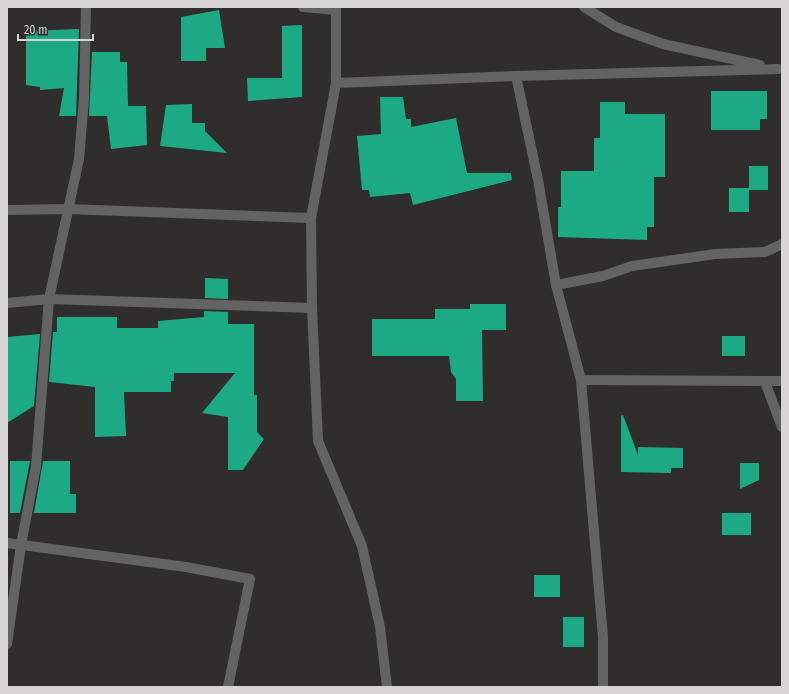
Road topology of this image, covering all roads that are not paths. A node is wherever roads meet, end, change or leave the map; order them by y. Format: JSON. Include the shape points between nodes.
{"nodes":[{"id":1,"x":86,"y":7,"type":"edge"},
{"id":2,"x":303,"y":7,"type":"edge"},
{"id":3,"x":584,"y":7,"type":"edge"},
{"id":4,"x":336,"y":8,"type":"edge"},
{"id":5,"x":780,"y":69,"type":"edge"},
{"id":6,"x":516,"y":76,"type":"junction"},
{"id":7,"x":336,"y":83,"type":"junction"},
{"id":8,"x":68,"y":209,"type":"junction"},
{"id":9,"x":7,"y":210,"type":"edge"},
{"id":10,"x":311,"y":218,"type":"junction"},
{"id":11,"x":782,"y":244,"type":"edge"},
{"id":12,"x":556,"y":285,"type":"junction"},
{"id":13,"x":49,"y":299,"type":"junction"},
{"id":14,"x":7,"y":303,"type":"edge"},
{"id":15,"x":312,"y":308,"type":"junction"},
{"id":16,"x":581,"y":380,"type":"junction"},
{"id":17,"x":782,"y":381,"type":"edge"},
{"id":18,"x":765,"y":382,"type":"junction"},
{"id":19,"x":782,"y":426,"type":"edge"},
{"id":20,"x":7,"y":543,"type":"edge"},
{"id":21,"x":21,"y":545,"type":"junction"},
{"id":22,"x":7,"y":644,"type":"edge"},
{"id":23,"x":228,"y":687,"type":"edge"},
{"id":24,"x":387,"y":687,"type":"edge"},
{"id":25,"x":603,"y":687,"type":"edge"}],
"edges":[{"from":1,"to":8,"type":"street","via":[[84,98],[79,159]]},
{"from":2,"to":4,"type":"street"},
{"from":3,"to":5,"type":"street","via":[[616,27],[663,44]]},
{"from":4,"to":7,"type":"street"},
{"from":5,"to":6,"type":"street"},
{"from":6,"to":7,"type":"street"},
{"from":6,"to":12,"type":"street","via":[[538,180]]},
{"from":7,"to":10,"type":"street"},
{"from":8,"to":9,"type":"street"},
{"from":8,"to":10,"type":"street"},
{"from":8,"to":13,"type":"street"},
{"from":10,"to":15,"type":"street"},
{"from":11,"to":12,"type":"street","via":[[765,252],[715,254],[632,266],[603,276]]},
{"from":12,"to":16,"type":"street"},
{"from":13,"to":14,"type":"street"},
{"from":13,"to":15,"type":"street"},
{"from":13,"to":21,"type":"street","via":[[36,466]]},
{"from":15,"to":24,"type":"street","via":[[318,441],[362,546],[380,627]]},
{"from":16,"to":18,"type":"street"},
{"from":16,"to":25,"type":"street","via":[[602,637]]},
{"from":17,"to":18,"type":"street"},
{"from":18,"to":19,"type":"street"},
{"from":20,"to":21,"type":"street"},
{"from":21,"to":22,"type":"street"},
{"from":21,"to":23,"type":"street","via":[[186,567],[250,579]]}]}
